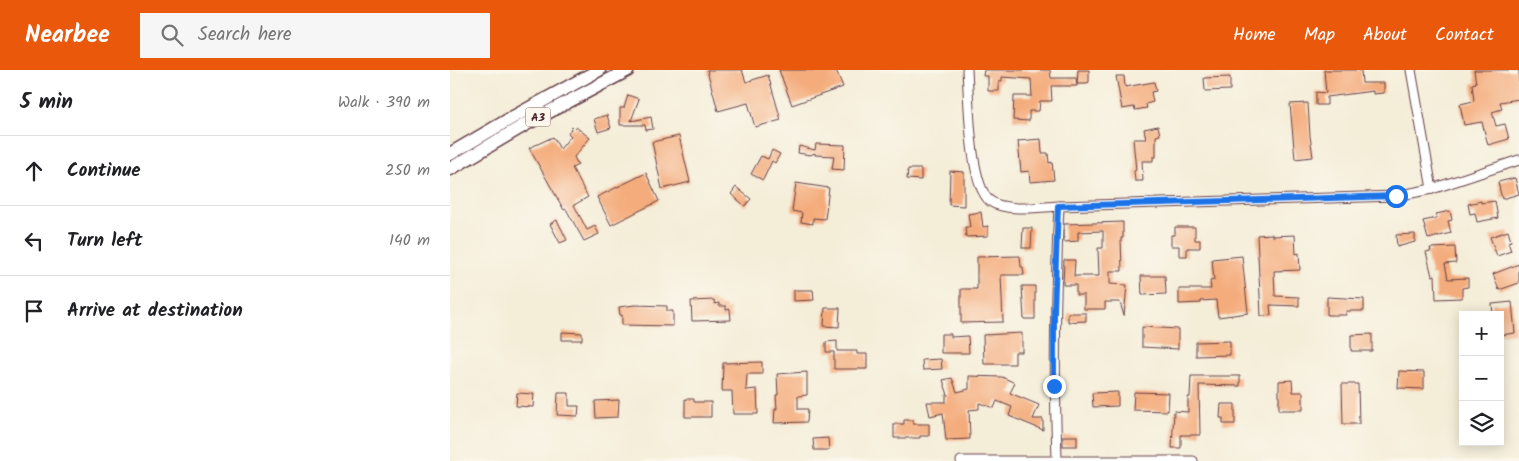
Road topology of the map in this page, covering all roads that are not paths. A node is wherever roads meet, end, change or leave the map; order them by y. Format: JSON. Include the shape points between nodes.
{"nodes":[{"id":1,"x":599,"y":70,"type":"edge"},
{"id":2,"x":628,"y":70,"type":"edge"},
{"id":3,"x":967,"y":70,"type":"edge"},
{"id":4,"x":1411,"y":70,"type":"edge"},
{"id":5,"x":450,"y":154,"type":"edge"},
{"id":6,"x":1519,"y":160,"type":"edge"},
{"id":7,"x":450,"y":169,"type":"edge"},
{"id":8,"x":1432,"y":189,"type":"junction"},
{"id":9,"x":1058,"y":206,"type":"junction"},
{"id":10,"x":1057,"y":460,"type":"edge"},
{"id":11,"x":961,"y":461,"type":"edge"},
{"id":12,"x":1193,"y":461,"type":"edge"}],
"edges":[{"from":1,"to":5,"type":"highway","number":"A3"},
{"from":2,"to":7,"type":"highway","number":"A3"},
{"from":3,"to":9,"type":"street","via":[[974,162],[980,184],[990,200],[1002,206]]},
{"from":4,"to":8,"type":"street"},
{"from":6,"to":8,"type":"street"},
{"from":8,"to":9,"type":"street","via":[[1376,198]]},
{"from":9,"to":10,"type":"street","via":[[1054,321]]},
{"from":10,"to":11,"type":"street"},
{"from":10,"to":12,"type":"street"}]}
